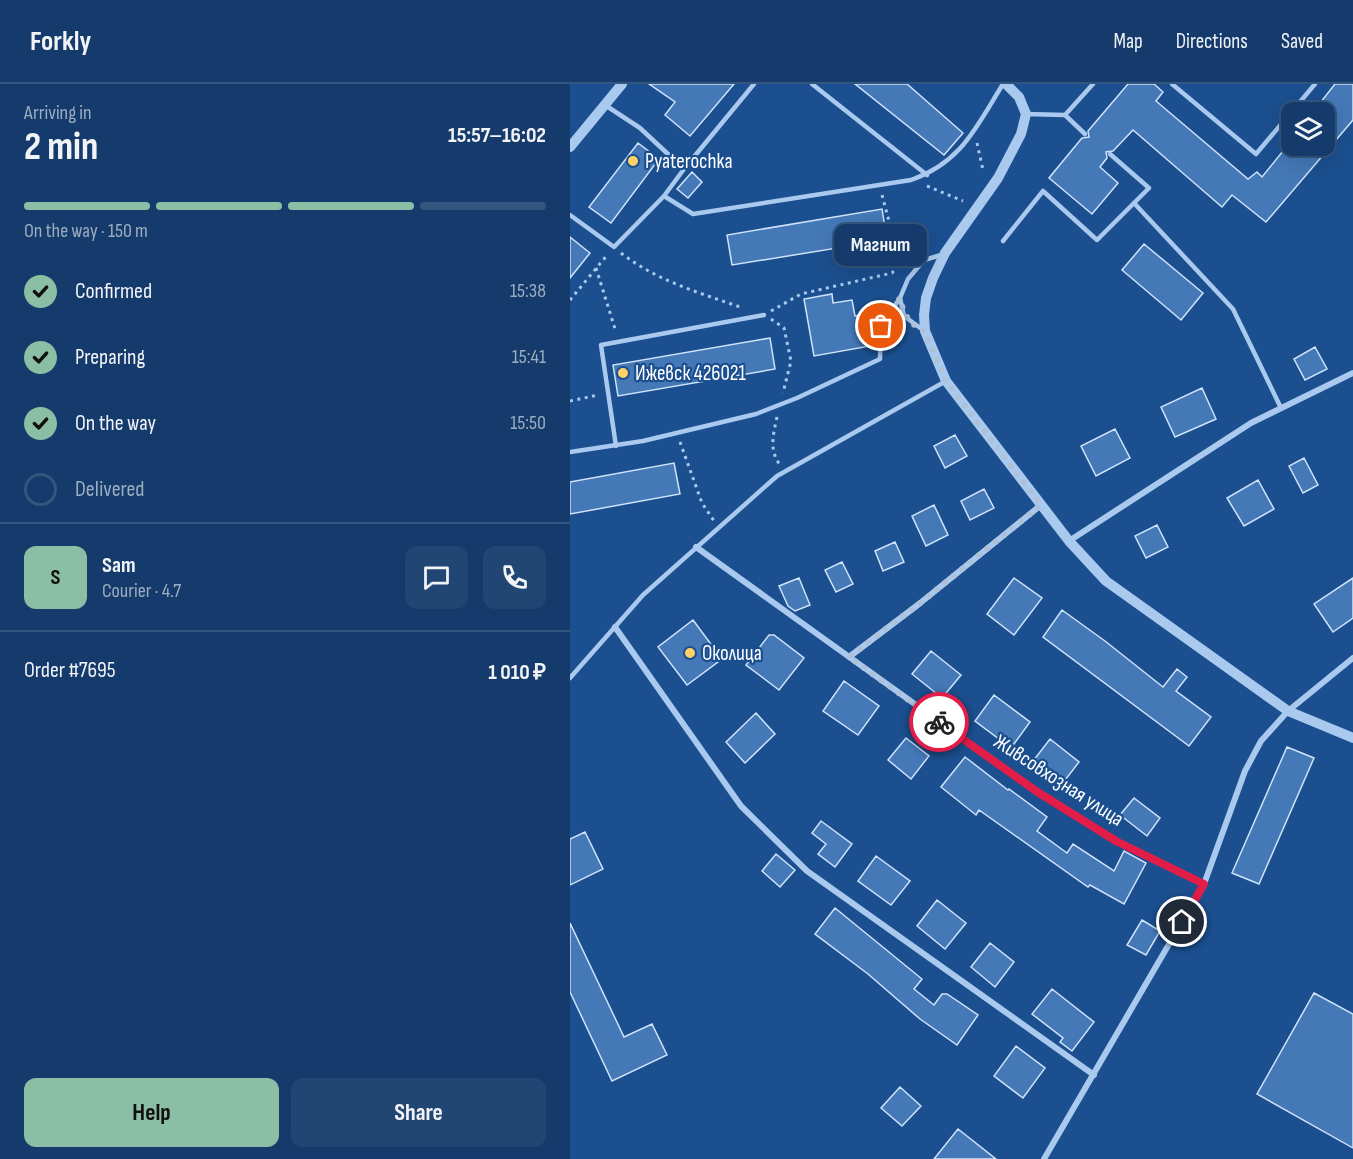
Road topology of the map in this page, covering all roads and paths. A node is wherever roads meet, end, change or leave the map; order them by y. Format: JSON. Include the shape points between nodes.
{"nodes":[{"id":1,"x":622,"y":84,"type":"edge"},
{"id":2,"x":754,"y":84,"type":"edge"},
{"id":3,"x":812,"y":84,"type":"edge"},
{"id":4,"x":1005,"y":84,"type":"edge"},
{"id":5,"x":1093,"y":84,"type":"edge"},
{"id":6,"x":1172,"y":84,"type":"edge"},
{"id":7,"x":1315,"y":84,"type":"edge"},
{"id":8,"x":604,"y":105,"type":"junction"},
{"id":9,"x":1026,"y":114,"type":"junction"},
{"id":10,"x":1065,"y":115,"type":"junction"},
{"id":11,"x":974,"y":130,"type":"junction"},
{"id":12,"x":574,"y":133,"type":"edge"},
{"id":13,"x":1085,"y":134,"type":"dead end"},
{"id":14,"x":570,"y":147,"type":"edge"},
{"id":15,"x":1110,"y":154,"type":"dead end"},
{"id":16,"x":684,"y":169,"type":"junction"},
{"id":17,"x":983,"y":170,"type":"dead end"},
{"id":18,"x":927,"y":175,"type":"junction"},
{"id":19,"x":911,"y":180,"type":"junction"},
{"id":20,"x":880,"y":185,"type":"junction"},
{"id":21,"x":663,"y":196,"type":"junction"},
{"id":22,"x":963,"y":201,"type":"dead end"},
{"id":23,"x":1134,"y":203,"type":"junction"},
{"id":24,"x":570,"y":215,"type":"edge"},
{"id":25,"x":1003,"y":241,"type":"dead end"},
{"id":26,"x":614,"y":247,"type":"junction"},
{"id":27,"x":945,"y":253,"type":"junction"},
{"id":28,"x":905,"y":258,"type":"junction"},
{"id":29,"x":924,"y":260,"type":"junction"},
{"id":30,"x":596,"y":268,"type":"junction"},
{"id":31,"x":900,"y":298,"type":"junction"},
{"id":32,"x":570,"y":300,"type":"edge"},
{"id":33,"x":764,"y":315,"type":"junction"},
{"id":34,"x":925,"y":332,"type":"junction"},
{"id":35,"x":620,"y":342,"type":"junction"},
{"id":36,"x":1353,"y":373,"type":"edge"},
{"id":37,"x":946,"y":381,"type":"junction"},
{"id":38,"x":608,"y":393,"type":"junction"},
{"id":39,"x":570,"y":400,"type":"edge"},
{"id":40,"x":781,"y":404,"type":"junction"},
{"id":41,"x":1281,"y":408,"type":"junction"},
{"id":42,"x":674,"y":433,"type":"junction"},
{"id":43,"x":616,"y":446,"type":"junction"},
{"id":44,"x":570,"y":452,"type":"edge"},
{"id":45,"x":777,"y":461,"type":"dead end"},
{"id":46,"x":1041,"y":505,"type":"junction"},
{"id":47,"x":709,"y":515,"type":"dead end"},
{"id":48,"x":1069,"y":541,"type":"junction"},
{"id":49,"x":696,"y":547,"type":"junction"},
{"id":50,"x":615,"y":627,"type":"junction"},
{"id":51,"x":849,"y":657,"type":"junction"},
{"id":52,"x":1353,"y":658,"type":"edge"},
{"id":53,"x":570,"y":678,"type":"edge"},
{"id":54,"x":1288,"y":711,"type":"junction"},
{"id":55,"x":1353,"y":738,"type":"edge"},
{"id":56,"x":1204,"y":884,"type":"junction"},
{"id":57,"x":1094,"y":1075,"type":"junction"},
{"id":58,"x":1044,"y":1159,"type":"edge"}],
"edges":[{"from":1,"to":8,"type":"street"},
{"from":2,"to":16,"type":"lane"},
{"from":3,"to":18,"type":"lane"},
{"from":4,"to":9,"type":"street","via":[[1019,96]]},
{"from":4,"to":11,"type":"lane"},
{"from":5,"to":10,"type":"lane"},
{"from":6,"to":7,"type":"lane","via":[[1256,154]]},
{"from":8,"to":12,"type":"street"},
{"from":8,"to":16,"type":"lane","via":[[640,128]]},
{"from":9,"to":10,"type":"lane"},
{"from":9,"to":27,"type":"street","via":[[1013,154]]},
{"from":10,"to":13,"type":"lane"},
{"from":11,"to":17,"type":"path"},
{"from":11,"to":18,"type":"lane","via":[[957,154]]},
{"from":12,"to":14,"type":"street"},
{"from":15,"to":23,"type":"lane","via":[[1149,188]]},
{"from":16,"to":21,"type":"lane"},
{"from":18,"to":19,"type":"lane"},
{"from":19,"to":20,"type":"lane"},
{"from":19,"to":22,"type":"path"},
{"from":20,"to":21,"type":"lane","via":[[693,214]]},
{"from":20,"to":28,"type":"path","via":[[894,240]]},
{"from":21,"to":26,"type":"lane"},
{"from":23,"to":25,"type":"lane","via":[[1097,240],[1043,191]]},
{"from":23,"to":41,"type":"lane","via":[[1233,309]]},
{"from":24,"to":26,"type":"lane"},
{"from":26,"to":30,"type":"path"},
{"from":26,"to":33,"type":"path","via":[[672,284]]},
{"from":27,"to":29,"type":"lane"},
{"from":27,"to":34,"type":"street","via":[[926,298]]},
{"from":28,"to":29,"type":"path"},
{"from":28,"to":33,"type":"path","via":[[892,273],[801,294]]},
{"from":29,"to":31,"type":"lane","via":[[908,279]]},
{"from":30,"to":32,"type":"path"},
{"from":30,"to":35,"type":"path"},
{"from":31,"to":34,"type":"lane","via":[[904,316]]},
{"from":31,"to":40,"type":"lane","via":[[881,326],[880,360]]},
{"from":33,"to":35,"type":"lane"},
{"from":33,"to":40,"type":"path","via":[[784,328],[791,361]]},
{"from":34,"to":37,"type":"street"},
{"from":35,"to":38,"type":"lane","via":[[601,345]]},
{"from":36,"to":41,"type":"street"},
{"from":37,"to":46,"type":"street"},
{"from":37,"to":49,"type":"lane","via":[[777,476]]},
{"from":38,"to":39,"type":"path"},
{"from":38,"to":43,"type":"lane"},
{"from":40,"to":42,"type":"lane","via":[[756,414]]},
{"from":40,"to":45,"type":"path","via":[[772,439]]},
{"from":41,"to":48,"type":"street","via":[[1251,423]]},
{"from":42,"to":43,"type":"lane"},
{"from":42,"to":47,"type":"path"},
{"from":43,"to":44,"type":"lane"},
{"from":46,"to":48,"type":"street"},
{"from":46,"to":51,"type":"street"},
{"from":48,"to":54,"type":"street","via":[[1106,581]]},
{"from":49,"to":50,"type":"lane","via":[[643,595]]},
{"from":49,"to":51,"type":"street","name":"Живсовхозная улица"},
{"from":50,"to":53,"type":"lane"},
{"from":50,"to":57,"type":"street","via":[[741,806],[807,871]]},
{"from":51,"to":56,"type":"street","name":"Живсовхозная улица","via":[[1036,791],[1116,841]]},
{"from":52,"to":54,"type":"street"},
{"from":54,"to":55,"type":"street"},
{"from":54,"to":56,"type":"street","via":[[1261,741],[1245,771]]},
{"from":56,"to":57,"type":"street"},
{"from":57,"to":58,"type":"street"}]}
